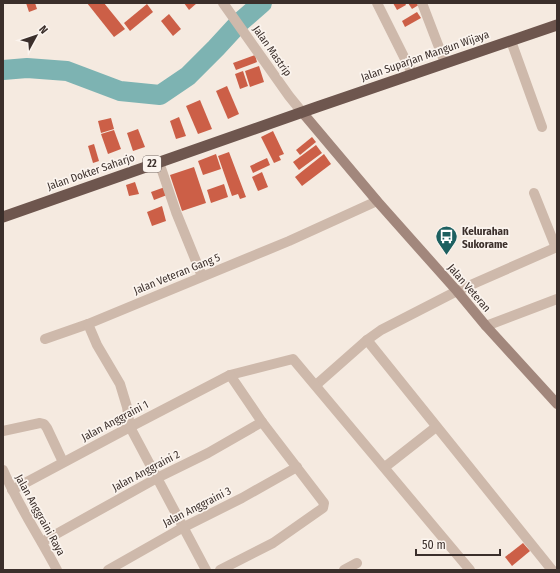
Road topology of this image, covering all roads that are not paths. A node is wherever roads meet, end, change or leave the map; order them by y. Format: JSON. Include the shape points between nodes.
{"nodes":[{"id":1,"x":223,"y":3,"type":"edge"},
{"id":2,"x":377,"y":3,"type":"edge"},
{"id":3,"x":422,"y":3,"type":"edge"},
{"id":4,"x":557,"y":25,"type":"edge"},
{"id":5,"x":511,"y":41,"type":"junction"},
{"id":6,"x":445,"y":63,"type":"junction"},
{"id":7,"x":413,"y":75,"type":"junction"},
{"id":8,"x":302,"y":112,"type":"junction"},
{"id":9,"x":542,"y":127,"type":"dead end"},
{"id":10,"x":159,"y":162,"type":"junction"},
{"id":11,"x":534,"y":193,"type":"dead end"},
{"id":12,"x":377,"y":201,"type":"junction"},
{"id":13,"x":3,"y":217,"type":"edge"},
{"id":14,"x":556,"y":248,"type":"edge"},
{"id":15,"x":202,"y":276,"type":"junction"},
{"id":16,"x":457,"y":291,"type":"junction"},
{"id":17,"x":557,"y":299,"type":"edge"},
{"id":18,"x":88,"y":324,"type":"junction"},
{"id":19,"x":486,"y":326,"type":"junction"},
{"id":20,"x":45,"y":339,"type":"dead end"},
{"id":21,"x":367,"y":340,"type":"junction"},
{"id":22,"x":230,"y":375,"type":"junction"},
{"id":23,"x":316,"y":385,"type":"junction"},
{"id":24,"x":556,"y":401,"type":"edge"},
{"id":25,"x":262,"y":422,"type":"junction"},
{"id":26,"x":130,"y":426,"type":"junction"},
{"id":27,"x":436,"y":427,"type":"junction"},
{"id":28,"x":3,"y":430,"type":"edge"},
{"id":29,"x":64,"y":462,"type":"junction"},
{"id":30,"x":297,"y":466,"type":"junction"},
{"id":31,"x":385,"y":467,"type":"junction"},
{"id":32,"x":3,"y":470,"type":"edge"},
{"id":33,"x":157,"y":478,"type":"junction"},
{"id":34,"x":12,"y":490,"type":"junction"},
{"id":35,"x":182,"y":528,"type":"junction"},
{"id":36,"x":42,"y":542,"type":"junction"},
{"id":37,"x":357,"y":563,"type":"dead end"},
{"id":38,"x":557,"y":566,"type":"edge"},
{"id":39,"x":57,"y":570,"type":"edge"},
{"id":40,"x":108,"y":570,"type":"edge"},
{"id":41,"x":206,"y":570,"type":"edge"},
{"id":42,"x":220,"y":570,"type":"edge"},
{"id":43,"x":344,"y":570,"type":"edge"},
{"id":44,"x":470,"y":570,"type":"edge"},
{"id":45,"x":552,"y":570,"type":"edge"}],
"edges":[{"from":1,"to":8,"type":"street","name":"Jalan Mastrip"},
{"from":2,"to":7,"type":"street"},
{"from":3,"to":6,"type":"street"},
{"from":4,"to":5,"type":"highway","name":"Jalan Suparjan Mangun Wijaya","number":"22"},
{"from":5,"to":6,"type":"highway","name":"Jalan Suparjan Mangun Wijaya","number":"22"},
{"from":5,"to":9,"type":"street"},
{"from":6,"to":7,"type":"highway","name":"Jalan Suparjan Mangun Wijaya","number":"22"},
{"from":7,"to":8,"type":"highway","name":"Jalan Suparjan Mangun Wijaya","number":"22"},
{"from":8,"to":10,"type":"highway","name":"Jalan Dokter Saharjo","number":"22"},
{"from":8,"to":12,"type":"main road","name":"Jalan Veteran"},
{"from":10,"to":13,"type":"highway","name":"Jalan Dokter Saharjo","number":"22"},
{"from":10,"to":15,"type":"street"},
{"from":11,"to":14,"type":"street"},
{"from":12,"to":15,"type":"street","name":"Jalan Veteran Gang 5","via":[[289,241]]},
{"from":12,"to":16,"type":"main road","name":"Jalan Veteran"},
{"from":14,"to":16,"type":"street"},
{"from":15,"to":18,"type":"street","name":"Jalan Veteran Gang 5"},
{"from":16,"to":19,"type":"main road","name":"Jalan Veteran"},
{"from":16,"to":21,"type":"street","via":[[381,330]]},
{"from":17,"to":19,"type":"street"},
{"from":18,"to":20,"type":"street","name":"Jalan Veteran Gang 5"},
{"from":18,"to":26,"type":"street","via":[[120,384]]},
{"from":19,"to":24,"type":"main road","name":"Jalan Veteran"},
{"from":21,"to":23,"type":"street"},
{"from":21,"to":27,"type":"street"},
{"from":22,"to":23,"type":"street","name":"Jalan Anggraini 1","via":[[293,359]]},
{"from":22,"to":25,"type":"street"},
{"from":22,"to":26,"type":"street","name":"Jalan Anggraini 1"},
{"from":23,"to":31,"type":"street"},
{"from":25,"to":30,"type":"street"},
{"from":25,"to":33,"type":"street","name":"Jalan Anggraini 2"},
{"from":26,"to":29,"type":"street","name":"Jalan Anggraini 1"},
{"from":26,"to":33,"type":"street"},
{"from":27,"to":31,"type":"street"},
{"from":27,"to":45,"type":"street"},
{"from":28,"to":29,"type":"street","via":[[44,424]]},
{"from":29,"to":34,"type":"street","name":"Jalan Anggraini 1"},
{"from":30,"to":35,"type":"street","name":"Jalan Anggraini 3","via":[[242,498]]},
{"from":30,"to":42,"type":"street","via":[[324,503],[323,508],[273,543]]},
{"from":31,"to":44,"type":"street"},
{"from":32,"to":34,"type":"street","name":"Jalan Anggraini Raya"},
{"from":33,"to":35,"type":"street"},
{"from":33,"to":36,"type":"street","name":"Jalan Anggraini 2"},
{"from":34,"to":36,"type":"street","name":"Jalan Anggraini Raya"},
{"from":35,"to":40,"type":"street","name":"Jalan Anggraini 3"},
{"from":35,"to":41,"type":"street"},
{"from":36,"to":39,"type":"street","name":"Jalan Anggraini Raya"},
{"from":37,"to":43,"type":"street"},
{"from":38,"to":45,"type":"street"}]}
